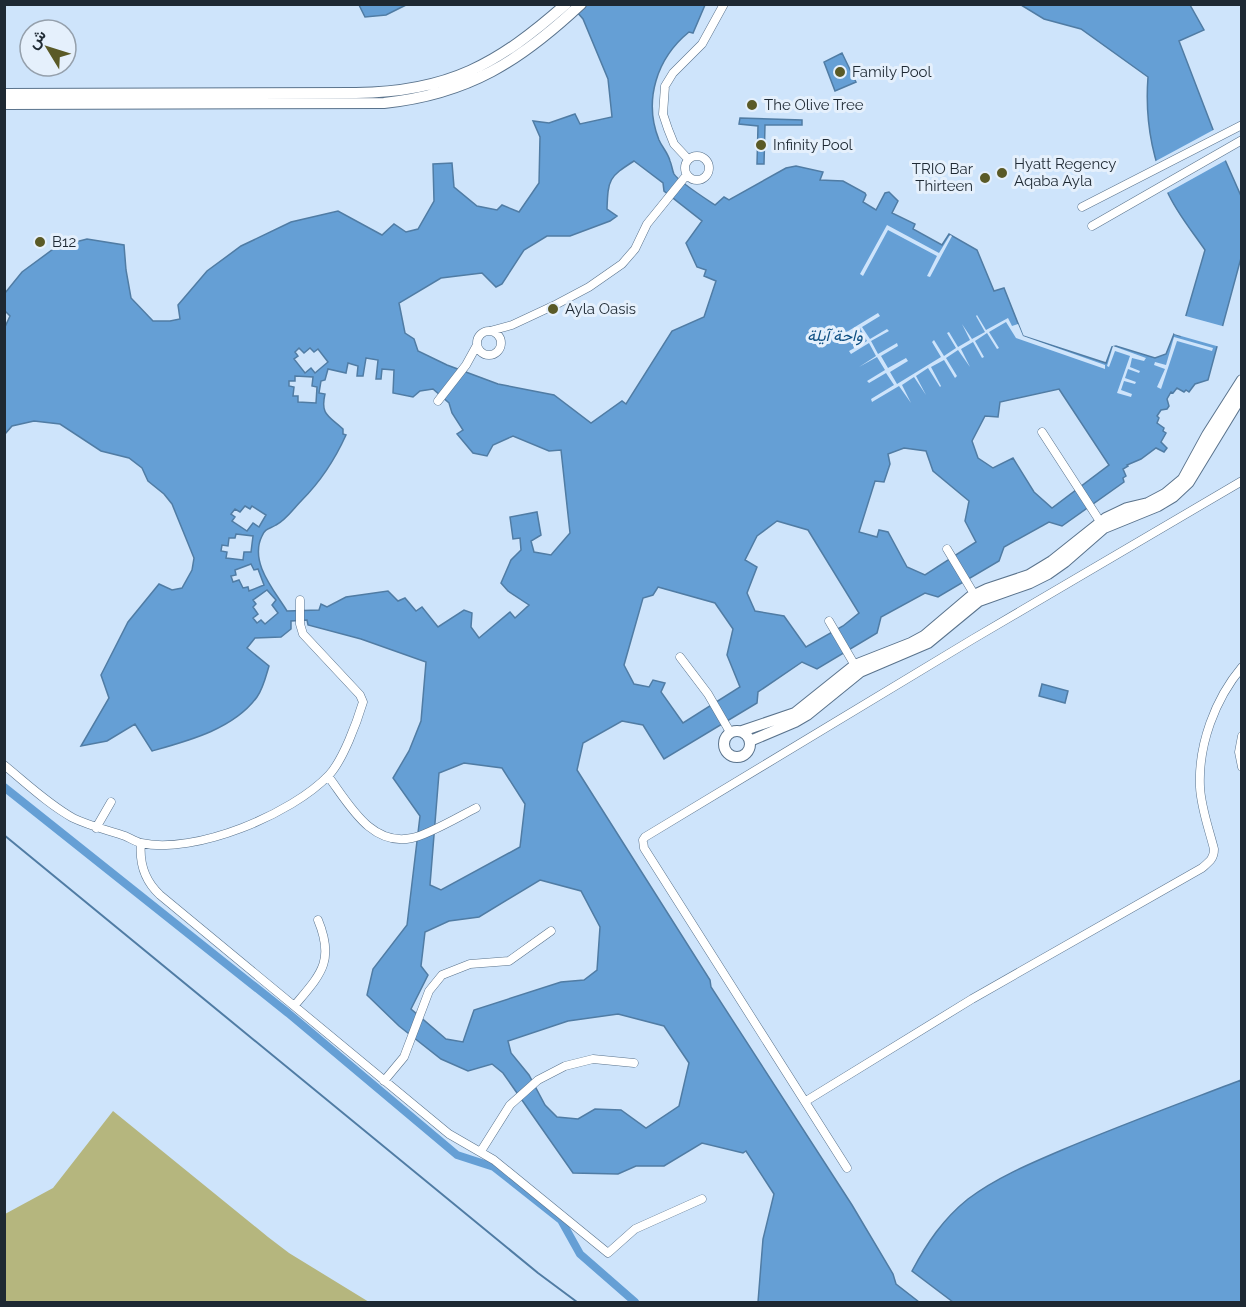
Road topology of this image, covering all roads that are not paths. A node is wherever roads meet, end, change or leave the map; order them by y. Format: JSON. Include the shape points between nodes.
{"nodes":[{"id":1,"x":724,"y":4,"type":"edge"},
{"id":2,"x":571,"y":7,"type":"edge"},
{"id":3,"x":4,"y":93,"type":"edge"},
{"id":4,"x":4,"y":104,"type":"edge"},
{"id":5,"x":1242,"y":125,"type":"edge"},
{"id":6,"x":1239,"y":141,"type":"edge"},
{"id":7,"x":688,"y":159,"type":"junction"},
{"id":8,"x":687,"y":177,"type":"junction"},
{"id":9,"x":1082,"y":207,"type":"dead end"},
{"id":10,"x":1092,"y":226,"type":"dead end"},
{"id":11,"x":513,"y":325,"type":"junction"},
{"id":12,"x":490,"y":331,"type":"junction"},
{"id":13,"x":477,"y":345,"type":"junction"},
{"id":14,"x":500,"y":346,"type":"junction"},
{"id":15,"x":484,"y":354,"type":"junction"},
{"id":16,"x":467,"y":364,"type":"junction"},
{"id":17,"x":1240,"y":388,"type":"edge"},
{"id":18,"x":438,"y":401,"type":"dead end"},
{"id":19,"x":1042,"y":432,"type":"dead end"},
{"id":20,"x":1242,"y":481,"type":"edge"},
{"id":21,"x":1099,"y":520,"type":"junction"},
{"id":22,"x":947,"y":549,"type":"dead end"},
{"id":23,"x":974,"y":594,"type":"junction"},
{"id":24,"x":300,"y":600,"type":"dead end"},
{"id":25,"x":829,"y":621,"type":"dead end"},
{"id":26,"x":680,"y":657,"type":"dead end"},
{"id":27,"x":856,"y":666,"type":"junction"},
{"id":28,"x":1242,"y":667,"type":"edge"},
{"id":29,"x":733,"y":729,"type":"junction"},
{"id":30,"x":1242,"y":736,"type":"edge"},
{"id":31,"x":750,"y":741,"type":"junction"},
{"id":32,"x":4,"y":765,"type":"edge"},
{"id":33,"x":1242,"y":767,"type":"edge"},
{"id":34,"x":328,"y":776,"type":"junction"},
{"id":35,"x":111,"y":802,"type":"dead end"},
{"id":36,"x":476,"y":808,"type":"dead end"},
{"id":37,"x":96,"y":828,"type":"junction"},
{"id":38,"x":141,"y":843,"type":"junction"},
{"id":39,"x":318,"y":920,"type":"dead end"},
{"id":40,"x":550,"y":931,"type":"dead end"},
{"id":41,"x":295,"y":1005,"type":"junction"},
{"id":42,"x":634,"y":1063,"type":"dead end"},
{"id":43,"x":384,"y":1081,"type":"junction"},
{"id":44,"x":806,"y":1101,"type":"junction"},
{"id":45,"x":481,"y":1151,"type":"junction"},
{"id":46,"x":847,"y":1168,"type":"dead end"},
{"id":47,"x":702,"y":1199,"type":"dead end"}],
"edges":[{"from":1,"to":7,"type":"street","via":[[705,39],[665,86],[665,122],[674,144]]},
{"from":2,"to":3,"type":"street","via":[[494,60],[460,75],[405,90]]},
{"from":2,"to":4,"type":"street","via":[[527,50],[503,66],[429,96],[358,103]]},
{"from":5,"to":9,"type":"street"},
{"from":6,"to":10,"type":"street"},
{"from":7,"to":8,"type":"street","via":[[684,168]]},
{"from":7,"to":8,"type":"street","via":[[702,156],[710,167],[703,179]]},
{"from":8,"to":11,"type":"street","via":[[647,224],[635,249],[621,264],[589,287]]},
{"from":11,"to":12,"type":"street"},
{"from":11,"to":14,"type":"street"},
{"from":12,"to":13,"type":"street","via":[[480,335]]},
{"from":12,"to":14,"type":"street","via":[[498,336]]},
{"from":13,"to":15,"type":"street"},
{"from":13,"to":16,"type":"street"},
{"from":14,"to":15,"type":"street","via":[[492,355]]},
{"from":15,"to":16,"type":"street"},
{"from":16,"to":18,"type":"street"},
{"from":17,"to":21,"type":"street","via":[[1207,435],[1183,479],[1155,500]]},
{"from":19,"to":21,"type":"street"},
{"from":20,"to":44,"type":"street","via":[[645,837],[644,848]]},
{"from":21,"to":23,"type":"street","via":[[1045,566]]},
{"from":22,"to":23,"type":"street"},
{"from":23,"to":27,"type":"street","via":[[918,640]]},
{"from":24,"to":34,"type":"street","via":[[303,633],[363,702],[339,762]]},
{"from":25,"to":27,"type":"street"},
{"from":26,"to":29,"type":"street"},
{"from":27,"to":29,"type":"street","via":[[795,713]]},
{"from":27,"to":31,"type":"street","via":[[807,715]]},
{"from":28,"to":44,"type":"street","via":[[1228,686],[1207,732],[1201,765],[1202,804],[1214,849],[1211,861],[972,999]]},
{"from":29,"to":31,"type":"street"},
{"from":29,"to":31,"type":"street","via":[[723,743],[729,755],[742,756],[749,750]]},
{"from":30,"to":33,"type":"street"},
{"from":32,"to":37,"type":"street","via":[[63,812]]},
{"from":34,"to":36,"type":"street","via":[[358,817],[377,833],[392,839],[414,838]]},
{"from":34,"to":38,"type":"street","via":[[282,810],[210,839],[170,845]]},
{"from":35,"to":37,"type":"street"},
{"from":37,"to":38,"type":"street"},
{"from":38,"to":41,"type":"street","via":[[142,868],[155,890]]},
{"from":39,"to":41,"type":"street","via":[[326,942],[324,962]]},
{"from":40,"to":43,"type":"street","via":[[509,960],[470,964],[442,975],[429,991],[404,1057]]},
{"from":41,"to":43,"type":"street"},
{"from":42,"to":45,"type":"street","via":[[593,1059],[565,1066],[538,1080],[510,1104]]},
{"from":43,"to":45,"type":"street","via":[[449,1134]]},
{"from":44,"to":46,"type":"street"},
{"from":45,"to":47,"type":"street","via":[[608,1253],[635,1229]]}]}
